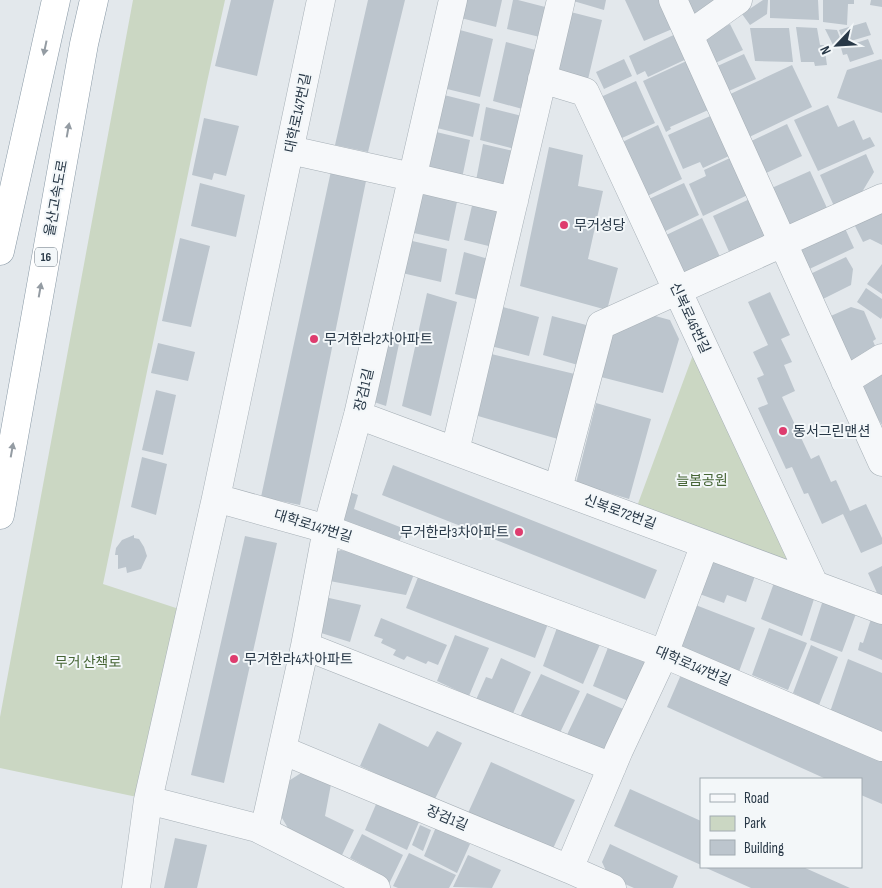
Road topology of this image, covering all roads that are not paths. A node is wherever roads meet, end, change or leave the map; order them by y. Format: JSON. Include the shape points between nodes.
{"nodes":[{"id":1,"x":56,"y":0,"type":"edge"},
{"id":2,"x":94,"y":0,"type":"edge"},
{"id":3,"x":321,"y":0,"type":"edge"},
{"id":4,"x":453,"y":0,"type":"edge"},
{"id":5,"x":561,"y":0,"type":"edge"},
{"id":6,"x":673,"y":0,"type":"edge"},
{"id":7,"x":738,"y":0,"type":"edge"},
{"id":8,"x":689,"y":35,"type":"junction"},
{"id":9,"x":542,"y":79,"type":"junction"},
{"id":10,"x":290,"y":150,"type":"junction"},
{"id":11,"x":412,"y":177,"type":"junction"},
{"id":12,"x":879,"y":193,"type":"edge"},
{"id":13,"x":514,"y":201,"type":"junction"},
{"id":14,"x":783,"y":243,"type":"junction"},
{"id":15,"x":0,"y":250,"type":"edge"},
{"id":16,"x":678,"y":291,"type":"junction"},
{"id":17,"x":882,"y":358,"type":"edge"},
{"id":18,"x":845,"y":381,"type":"junction"},
{"id":19,"x":358,"y":415,"type":"junction"},
{"id":20,"x":456,"y":451,"type":"junction"},
{"id":21,"x":882,"y":462,"type":"edge"},
{"id":22,"x":558,"y":489,"type":"junction"},
{"id":23,"x":216,"y":498,"type":"junction"},
{"id":24,"x":0,"y":515,"type":"edge"},
{"id":25,"x":327,"y":529,"type":"junction"},
{"id":26,"x":704,"y":544,"type":"junction"},
{"id":27,"x":814,"y":584,"type":"junction"},
{"id":28,"x":882,"y":610,"type":"edge"},
{"id":29,"x":305,"y":646,"type":"junction"},
{"id":30,"x":664,"y":654,"type":"junction"},
{"id":31,"x":882,"y":746,"type":"edge"},
{"id":32,"x":282,"y":750,"type":"junction"},
{"id":33,"x":612,"y":767,"type":"junction"},
{"id":34,"x":148,"y":800,"type":"junction"},
{"id":35,"x":264,"y":831,"type":"junction"},
{"id":36,"x":569,"y":869,"type":"junction"},
{"id":37,"x":136,"y":888,"type":"edge"},
{"id":38,"x":376,"y":888,"type":"edge"},
{"id":39,"x":612,"y":888,"type":"edge"}],
"edges":[{"from":1,"to":15,"type":"highway","one_way":true},
{"from":24,"to":2,"type":"highway","name":"울산고속도로","number":"16","one_way":true},
{"from":3,"to":10,"type":"street","name":"대학로147번길"},
{"from":4,"to":11,"type":"street","name":"장검1길"},
{"from":5,"to":9,"type":"street"},
{"from":6,"to":8,"type":"street"},
{"from":7,"to":8,"type":"street"},
{"from":8,"to":14,"type":"street"},
{"from":9,"to":13,"type":"street"},
{"from":9,"to":16,"type":"street","name":"신복로46번길","via":[[586,92]]},
{"from":10,"to":11,"type":"street"},
{"from":10,"to":23,"type":"street","name":"대학로147번길"},
{"from":11,"to":13,"type":"street"},
{"from":11,"to":19,"type":"street","name":"장검1길"},
{"from":12,"to":14,"type":"street"},
{"from":13,"to":20,"type":"street"},
{"from":14,"to":16,"type":"street"},
{"from":14,"to":18,"type":"street"},
{"from":16,"to":22,"type":"street","via":[[601,326]]},
{"from":16,"to":27,"type":"street","name":"신복로46번길"},
{"from":17,"to":18,"type":"street"},
{"from":18,"to":21,"type":"street"},
{"from":19,"to":20,"type":"street","name":"신복로72번길"},
{"from":19,"to":25,"type":"street","name":"장검1길"},
{"from":20,"to":22,"type":"street","name":"신복로72번길"},
{"from":22,"to":26,"type":"street","name":"신복로72번길"},
{"from":23,"to":25,"type":"street","name":"대학로147번길"},
{"from":23,"to":34,"type":"street"},
{"from":25,"to":29,"type":"street","name":"장검1길"},
{"from":25,"to":30,"type":"street","name":"대학로147번길"},
{"from":26,"to":27,"type":"street","name":"신복로72번길"},
{"from":26,"to":30,"type":"street"},
{"from":27,"to":28,"type":"street","name":"신복로72번길"},
{"from":29,"to":32,"type":"street","name":"장검1길"},
{"from":29,"to":33,"type":"street"},
{"from":30,"to":31,"type":"street","name":"대학로147번길"},
{"from":30,"to":33,"type":"street"},
{"from":32,"to":35,"type":"street","name":"장검1길"},
{"from":32,"to":36,"type":"street","name":"장검1길"},
{"from":33,"to":36,"type":"street"},
{"from":34,"to":35,"type":"street"},
{"from":34,"to":37,"type":"street"},
{"from":35,"to":38,"type":"street"},
{"from":36,"to":39,"type":"street","name":"장검1길"}]}
